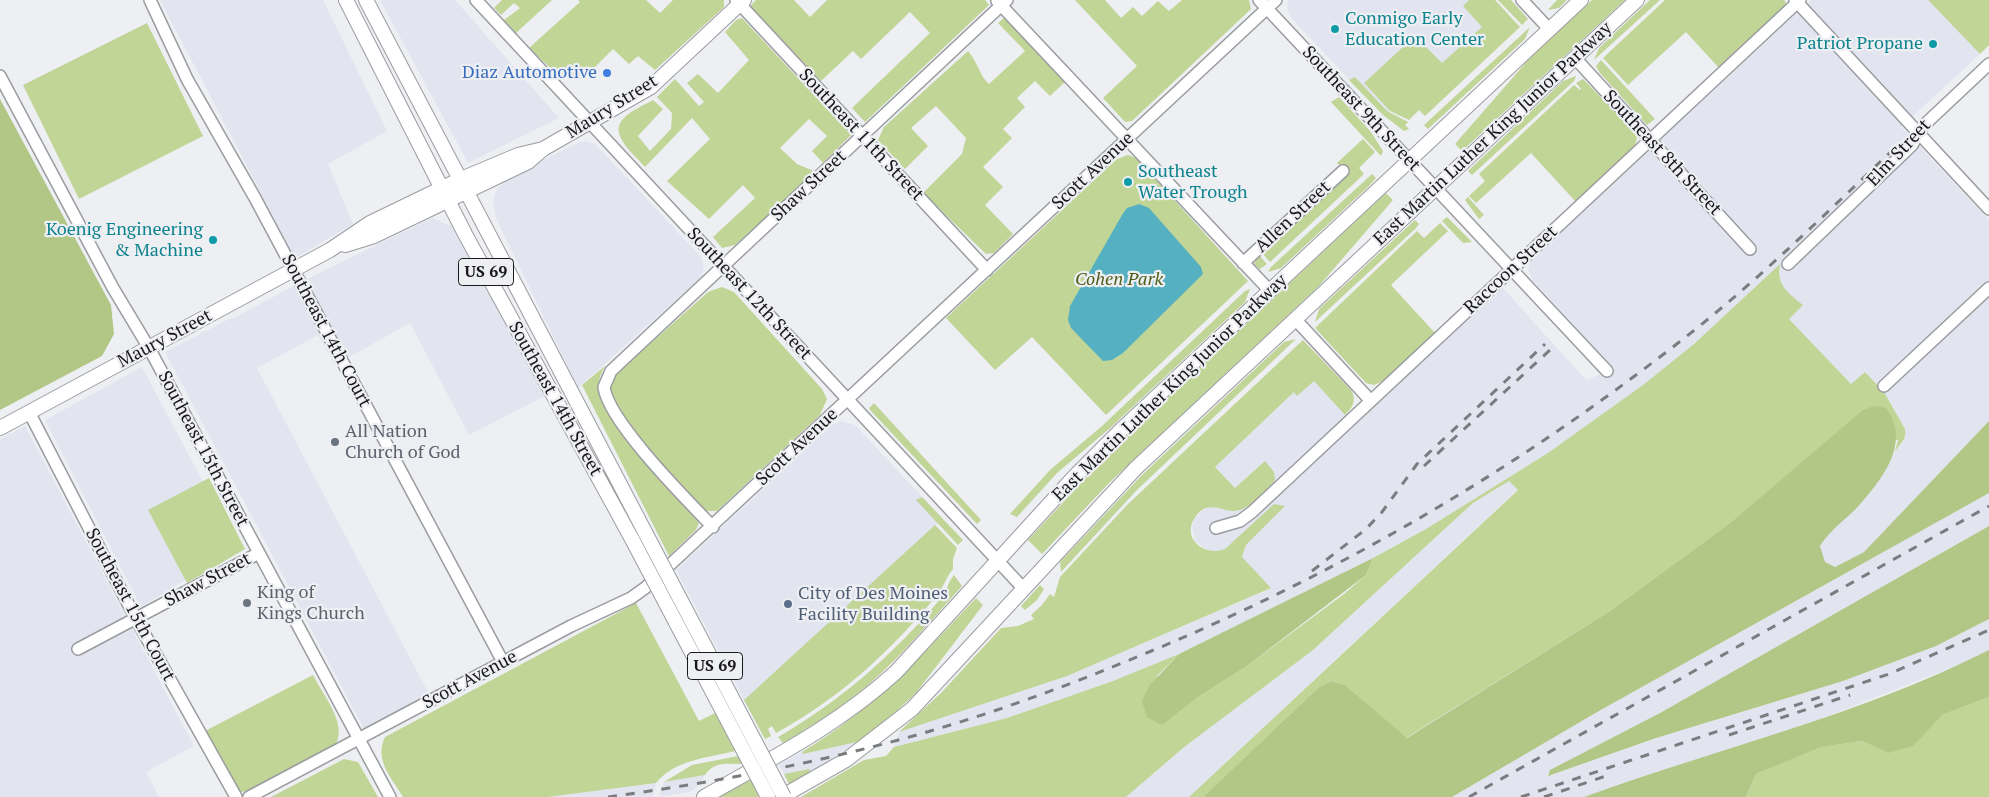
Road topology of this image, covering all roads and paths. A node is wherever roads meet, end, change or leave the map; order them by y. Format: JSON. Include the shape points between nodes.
{"nodes":[{"id":1,"x":150,"y":0,"type":"edge"},
{"id":2,"x":346,"y":0,"type":"edge"},
{"id":3,"x":366,"y":0,"type":"edge"},
{"id":4,"x":476,"y":0,"type":"edge"},
{"id":5,"x":1276,"y":0,"type":"edge"},
{"id":6,"x":1522,"y":0,"type":"edge"},
{"id":7,"x":1581,"y":0,"type":"edge"},
{"id":8,"x":1637,"y":0,"type":"edge"},
{"id":9,"x":740,"y":1,"type":"edge"},
{"id":10,"x":1798,"y":1,"type":"edge"},
{"id":11,"x":1001,"y":2,"type":"edge"},
{"id":12,"x":1263,"y":4,"type":"edge"},
{"id":13,"x":1550,"y":30,"type":"junction"},
{"id":14,"x":1575,"y":58,"type":"junction"},
{"id":15,"x":1989,"y":64,"type":"edge"},
{"id":16,"x":0,"y":76,"type":"edge"},
{"id":17,"x":590,"y":122,"type":"junction"},
{"id":18,"x":1919,"y":133,"type":"junction"},
{"id":19,"x":862,"y":136,"type":"junction"},
{"id":20,"x":1127,"y":139,"type":"junction"},
{"id":21,"x":1650,"y":140,"type":"junction"},
{"id":22,"x":1411,"y":162,"type":"junction"},
{"id":23,"x":1342,"y":170,"type":"dead end"},
{"id":24,"x":464,"y":185,"type":"junction"},
{"id":25,"x":1435,"y":188,"type":"junction"},
{"id":26,"x":444,"y":195,"type":"junction"},
{"id":27,"x":1989,"y":208,"type":"edge"},
{"id":28,"x":1750,"y":249,"type":"dead end"},
{"id":29,"x":1243,"y":263,"type":"junction"},
{"id":30,"x":1788,"y":264,"type":"dead end"},
{"id":31,"x":724,"y":266,"type":"junction"},
{"id":32,"x":293,"y":270,"type":"junction"},
{"id":33,"x":987,"y":270,"type":"junction"},
{"id":34,"x":1512,"y":270,"type":"junction"},
{"id":35,"x":1989,"y":288,"type":"edge"},
{"id":36,"x":1270,"y":291,"type":"junction"},
{"id":37,"x":1295,"y":319,"type":"junction"},
{"id":38,"x":149,"y":348,"type":"junction"},
{"id":39,"x":1607,"y":371,"type":"dead end"},
{"id":40,"x":1884,"y":386,"type":"dead end"},
{"id":41,"x":1370,"y":400,"type":"junction"},
{"id":42,"x":847,"y":401,"type":"junction"},
{"id":43,"x":29,"y":412,"type":"junction"},
{"id":44,"x":0,"y":428,"type":"edge"},
{"id":45,"x":713,"y":527,"type":"junction"},
{"id":46,"x":1216,"y":528,"type":"dead end"},
{"id":47,"x":259,"y":553,"type":"junction"},
{"id":48,"x":997,"y":562,"type":"junction"},
{"id":49,"x":1023,"y":588,"type":"junction"},
{"id":50,"x":136,"y":619,"type":"junction"},
{"id":51,"x":78,"y":649,"type":"dead end"},
{"id":52,"x":503,"y":662,"type":"junction"},
{"id":53,"x":357,"y":738,"type":"junction"},
{"id":54,"x":236,"y":797,"type":"edge"},
{"id":55,"x":248,"y":797,"type":"edge"},
{"id":56,"x":390,"y":797,"type":"edge"},
{"id":57,"x":704,"y":797,"type":"edge"},
{"id":58,"x":768,"y":797,"type":"edge"},
{"id":59,"x":782,"y":797,"type":"edge"}],
"edges":[{"from":1,"to":32,"type":"street","name":"Southeast 14th Court","via":[[187,79]]},
{"from":2,"to":26,"type":"main road","name":"Southeast 14th Street","number":"US 69"},
{"from":3,"to":24,"type":"main road","name":"Southeast 14th Street","number":"US 69"},
{"from":4,"to":17,"type":"street","name":"Southeast 12th Street"},
{"from":5,"to":12,"type":"street","name":"Scott Avenue"},
{"from":6,"to":13,"type":"street"},
{"from":7,"to":13,"type":"main road","name":"East Martin Luther King Junior Parkway"},
{"from":8,"to":14,"type":"main road","name":"East Martin Luther King Junior Parkway"},
{"from":9,"to":17,"type":"main road","name":"Maury Street","via":[[651,87]]},
{"from":9,"to":19,"type":"street","name":"Southeast 11th Street"},
{"from":10,"to":18,"type":"street"},
{"from":10,"to":21,"type":"street","name":"Raccoon Street"},
{"from":11,"to":19,"type":"street","name":"Shaw Street"},
{"from":11,"to":20,"type":"street"},
{"from":12,"to":20,"type":"street","name":"Scott Avenue"},
{"from":12,"to":22,"type":"street","name":"Southeast 9th Street"},
{"from":13,"to":22,"type":"main road","name":"East Martin Luther King Junior Parkway"},
{"from":14,"to":21,"type":"street","name":"Southeast 8th Street"},
{"from":14,"to":25,"type":"main road","name":"East Martin Luther King Junior Parkway"},
{"from":15,"to":18,"type":"street","name":"Elm Street"},
{"from":16,"to":38,"type":"street","name":"Southeast 15th Street","via":[[112,288]]},
{"from":17,"to":24,"type":"main road","name":"Maury Street","via":[[543,149],[518,155]]},
{"from":17,"to":31,"type":"street","name":"Southeast 12th Street"},
{"from":18,"to":27,"type":"street"},
{"from":18,"to":30,"type":"street","name":"Elm Street","via":[[1912,145]]},
{"from":19,"to":31,"type":"street","name":"Shaw Street"},
{"from":19,"to":33,"type":"street","name":"Southeast 11th Street"},
{"from":20,"to":29,"type":"street"},
{"from":20,"to":33,"type":"street","name":"Scott Avenue"},
{"from":21,"to":28,"type":"street","name":"Southeast 8th Street"},
{"from":21,"to":34,"type":"street","name":"Raccoon Street"},
{"from":22,"to":25,"type":"street","name":"Southeast 9th Street"},
{"from":22,"to":36,"type":"main road","name":"East Martin Luther King Junior Parkway"},
{"from":23,"to":29,"type":"street","name":"Allen Street"},
{"from":24,"to":26,"type":"main road","name":"Maury Street"},
{"from":24,"to":59,"type":"main road","name":"Southeast 14th Street","number":"US 69","bridge":true},
{"from":25,"to":34,"type":"street","name":"Southeast 9th Street"},
{"from":25,"to":37,"type":"main road","name":"East Martin Luther King Junior Parkway"},
{"from":26,"to":32,"type":"main road","name":"Maury Street","via":[[370,223]]},
{"from":26,"to":58,"type":"main road","name":"Southeast 14th Street","number":"US 69","bridge":true},
{"from":29,"to":36,"type":"street"},
{"from":31,"to":42,"type":"street","name":"Southeast 12th Street"},
{"from":31,"to":45,"type":"street","name":"Shaw Street","via":[[611,371],[604,387],[612,409],[665,477]]},
{"from":32,"to":38,"type":"main road","name":"Maury Street"},
{"from":32,"to":52,"type":"street","name":"Southeast 14th Court"},
{"from":33,"to":42,"type":"street","name":"Scott Avenue"},
{"from":34,"to":39,"type":"street","name":"Southeast 9th Street"},
{"from":34,"to":41,"type":"street","name":"Raccoon Street"},
{"from":35,"to":40,"type":"street"},
{"from":36,"to":48,"type":"main road","name":"East Martin Luther King Junior Parkway","via":[[1123,428]]},
{"from":37,"to":41,"type":"street"},
{"from":37,"to":49,"type":"main road","name":"East Martin Luther King Junior Parkway","via":[[1136,468]]},
{"from":38,"to":43,"type":"main road","name":"Maury Street"},
{"from":38,"to":47,"type":"street","name":"Southeast 15th Street"},
{"from":41,"to":46,"type":"street","name":"Raccoon Street","via":[[1252,512],[1240,521]]},
{"from":42,"to":45,"type":"street","name":"Scott Avenue"},
{"from":42,"to":48,"type":"street","name":"Southeast 12th Street"},
{"from":43,"to":44,"type":"main road","name":"Maury Street"},
{"from":43,"to":50,"type":"street","name":"Southeast 15th Court"},
{"from":45,"to":52,"type":"street","name":"Scott Avenue","via":[[631,598]]},
{"from":47,"to":50,"type":"street","name":"Shaw Street"},
{"from":47,"to":53,"type":"street","name":"Southeast 15th Street"},
{"from":48,"to":49,"type":"street","name":"Southeast 12th Street"},
{"from":48,"to":57,"type":"main road","name":"East Martin Luther King Junior Parkway","via":[[871,695],[810,738]]},
{"from":49,"to":59,"type":"main road","name":"East Martin Luther King Junior Parkway","via":[[934,687],[904,715],[846,760]]},
{"from":50,"to":51,"type":"street","name":"Shaw Street"},
{"from":50,"to":54,"type":"street","name":"Southeast 15th Court"},
{"from":52,"to":53,"type":"street","name":"Scott Avenue"},
{"from":53,"to":55,"type":"street","name":"Scott Avenue"},
{"from":53,"to":56,"type":"street","name":"Southeast 15th Street"}]}
